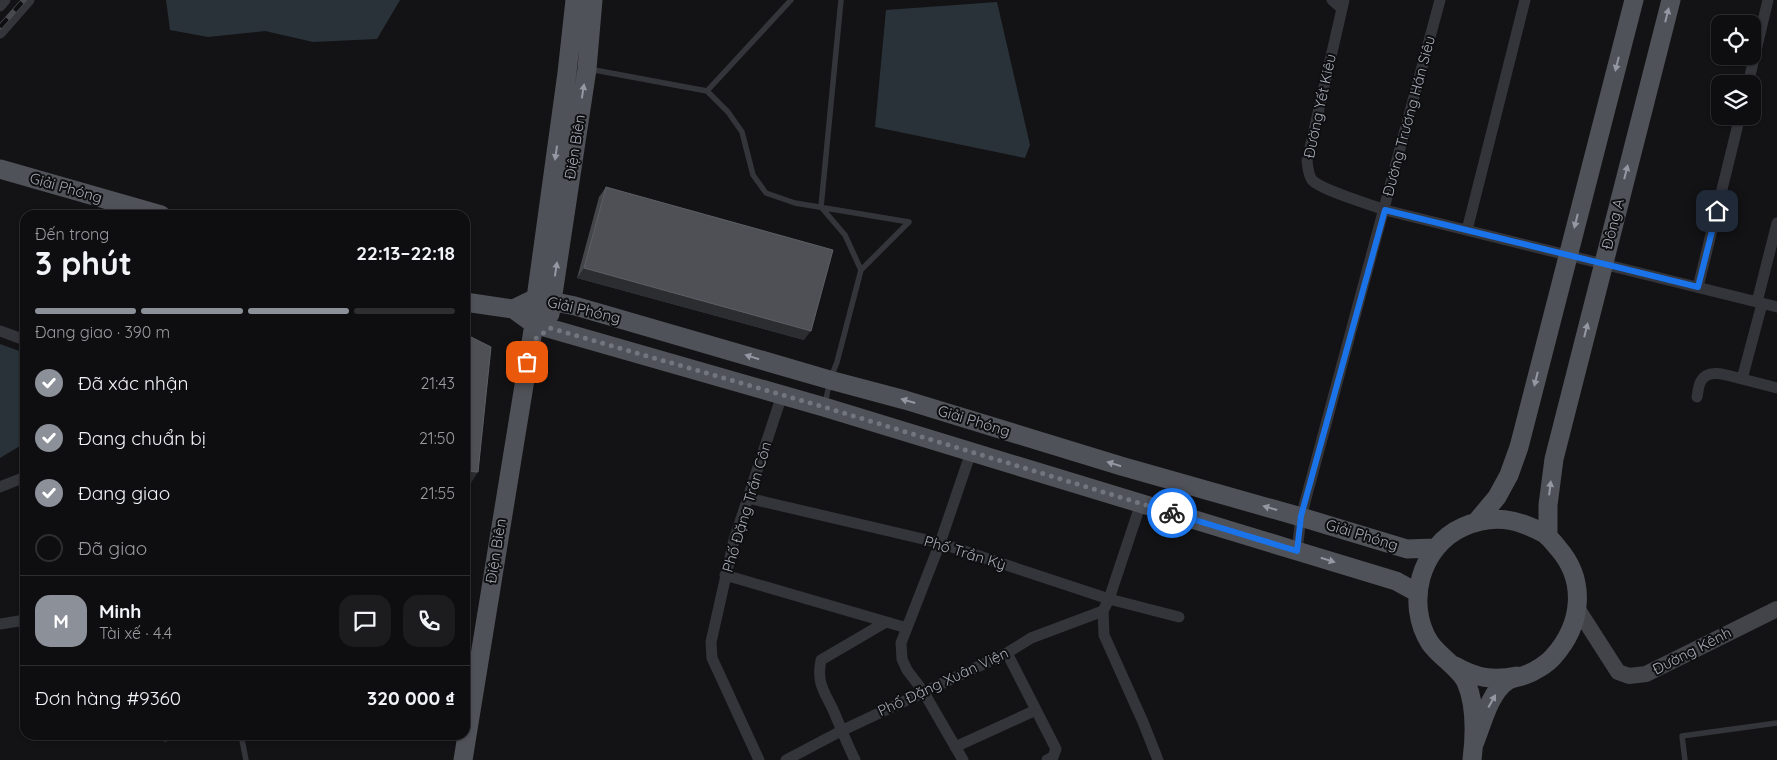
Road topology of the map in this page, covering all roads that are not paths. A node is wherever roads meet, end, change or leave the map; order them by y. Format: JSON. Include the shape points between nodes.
{"nodes":[{"id":1,"x":4,"y":0,"type":"edge"},
{"id":2,"x":29,"y":0,"type":"edge"},
{"id":3,"x":575,"y":0,"type":"edge"},
{"id":4,"x":593,"y":0,"type":"edge"},
{"id":5,"x":791,"y":0,"type":"edge"},
{"id":6,"x":841,"y":0,"type":"edge"},
{"id":7,"x":1332,"y":0,"type":"edge"},
{"id":8,"x":1440,"y":0,"type":"edge"},
{"id":9,"x":1525,"y":0,"type":"edge"},
{"id":10,"x":1634,"y":0,"type":"edge"},
{"id":11,"x":1671,"y":0,"type":"edge"},
{"id":12,"x":1768,"y":0,"type":"edge"},
{"id":13,"x":1342,"y":4,"type":"edge"},
{"id":14,"x":0,"y":6,"type":"edge"},
{"id":15,"x":0,"y":33,"type":"edge"},
{"id":16,"x":587,"y":68,"type":"junction"},
{"id":17,"x":1750,"y":75,"type":"edge"},
{"id":18,"x":707,"y":91,"type":"junction"},
{"id":19,"x":1738,"y":125,"type":"edge"},
{"id":20,"x":0,"y":169,"type":"edge"},
{"id":21,"x":821,"y":207,"type":"junction"},
{"id":22,"x":144,"y":210,"type":"edge"},
{"id":23,"x":1385,"y":210,"type":"junction"},
{"id":24,"x":1777,"y":223,"type":"edge"},
{"id":25,"x":1467,"y":230,"type":"junction"},
{"id":26,"x":1568,"y":255,"type":"junction"},
{"id":27,"x":1603,"y":263,"type":"junction"},
{"id":28,"x":861,"y":270,"type":"junction"},
{"id":29,"x":1698,"y":287,"type":"junction"},
{"id":30,"x":543,"y":300,"type":"junction"},
{"id":31,"x":470,"y":303,"type":"edge"},
{"id":32,"x":1759,"y":303,"type":"junction"},
{"id":33,"x":1777,"y":307,"type":"edge"},
{"id":34,"x":513,"y":309,"type":"junction"},
{"id":35,"x":542,"y":326,"type":"junction"},
{"id":36,"x":0,"y":331,"type":"edge"},
{"id":37,"x":20,"y":338,"type":"edge"},
{"id":38,"x":1742,"y":379,"type":"junction"},
{"id":39,"x":830,"y":380,"type":"junction"},
{"id":40,"x":1777,"y":388,"type":"edge"},
{"id":41,"x":782,"y":395,"type":"junction"},
{"id":42,"x":1697,"y":397,"type":"dead end"},
{"id":43,"x":824,"y":407,"type":"junction"},
{"id":44,"x":971,"y":452,"type":"junction"},
{"id":45,"x":20,"y":479,"type":"edge"},
{"id":46,"x":0,"y":487,"type":"edge"},
{"id":47,"x":748,"y":498,"type":"junction"},
{"id":48,"x":1140,"y":503,"type":"junction"},
{"id":49,"x":1301,"y":516,"type":"junction"},
{"id":50,"x":1477,"y":521,"type":"junction"},
{"id":51,"x":1548,"y":537,"type":"junction"},
{"id":52,"x":940,"y":543,"type":"junction"},
{"id":53,"x":1435,"y":548,"type":"junction"},
{"id":54,"x":1297,"y":551,"type":"junction"},
{"id":55,"x":725,"y":575,"type":"junction"},
{"id":56,"x":1418,"y":593,"type":"junction"},
{"id":57,"x":1109,"y":599,"type":"junction"},
{"id":58,"x":1577,"y":608,"type":"junction"},
{"id":59,"x":1777,"y":609,"type":"edge"},
{"id":60,"x":1103,"y":611,"type":"junction"},
{"id":61,"x":1179,"y":617,"type":"dead end"},
{"id":62,"x":20,"y":621,"type":"edge"},
{"id":63,"x":886,"y":622,"type":"junction"},
{"id":64,"x":0,"y":624,"type":"edge"},
{"id":65,"x":907,"y":628,"type":"junction"},
{"id":66,"x":1007,"y":653,"type":"junction"},
{"id":67,"x":1447,"y":662,"type":"junction"},
{"id":68,"x":1528,"y":674,"type":"junction"},
{"id":69,"x":923,"y":692,"type":"junction"},
{"id":70,"x":470,"y":697,"type":"edge"},
{"id":71,"x":1036,"y":710,"type":"junction"},
{"id":72,"x":1777,"y":723,"type":"edge"},
{"id":73,"x":841,"y":731,"type":"junction"},
{"id":74,"x":242,"y":740,"type":"edge"},
{"id":75,"x":465,"y":740,"type":"edge"},
{"id":76,"x":955,"y":746,"type":"junction"},
{"id":77,"x":1473,"y":752,"type":"edge"},
{"id":78,"x":246,"y":760,"type":"edge"},
{"id":79,"x":463,"y":760,"type":"edge"},
{"id":80,"x":759,"y":760,"type":"edge"},
{"id":81,"x":786,"y":760,"type":"edge"},
{"id":82,"x":855,"y":760,"type":"edge"},
{"id":83,"x":963,"y":760,"type":"edge"},
{"id":84,"x":1047,"y":760,"type":"edge"},
{"id":85,"x":1158,"y":760,"type":"edge"},
{"id":86,"x":1685,"y":760,"type":"edge"}],
"edges":[{"from":1,"to":14,"type":"street"},
{"from":2,"to":15,"type":"street"},
{"from":3,"to":30,"type":"main road","name":"Điện Biên","one_way":true},
{"from":4,"to":16,"type":"main road","name":"Điện Biên"},
{"from":5,"to":18,"type":"lane"},
{"from":6,"to":21,"type":"lane"},
{"from":7,"to":13,"type":"street"},
{"from":8,"to":23,"type":"street","name":"Đường Trương Hán Siêu"},
{"from":9,"to":25,"type":"street"},
{"from":10,"to":26,"type":"main road","one_way":true},
{"from":27,"to":11,"type":"main road","name":"Đông A","one_way":true},
{"from":12,"to":17,"type":"street"},
{"from":13,"to":23,"type":"street","name":"Đường Yết Kiêu","via":[[1307,161],[1308,172],[1322,187]]},
{"from":16,"to":18,"type":"lane"},
{"from":30,"to":16,"type":"main road","name":"Điện Biên","one_way":true},
{"from":18,"to":21,"type":"lane","via":[[742,132],[753,175],[766,193],[794,203]]},
{"from":19,"to":29,"type":"street"},
{"from":20,"to":22,"type":"main road","name":"Giải Phóng"},
{"from":21,"to":28,"type":"lane","via":[[845,235]]},
{"from":21,"to":28,"type":"lane","via":[[909,222]]},
{"from":23,"to":25,"type":"street","name":"Đường Yết Kiêu"},
{"from":23,"to":49,"type":"street","name":"Đường Trương Hán Siêu"},
{"from":24,"to":32,"type":"street"},
{"from":25,"to":26,"type":"street","name":"Đường Yết Kiêu"},
{"from":26,"to":27,"type":"street","name":"Đường Yết Kiêu"},
{"from":26,"to":50,"type":"main road","one_way":true,"via":[[1509,475],[1497,497]]},
{"from":27,"to":29,"type":"street","name":"Đường Yết Kiêu"},
{"from":51,"to":27,"type":"main road","name":"Đông A","one_way":true,"via":[[1554,459]]},
{"from":28,"to":39,"type":"lane"},
{"from":29,"to":32,"type":"street","name":"Đường Yết Kiêu"},
{"from":30,"to":34,"type":"main road","name":"Giải Phóng"},
{"from":30,"to":35,"type":"main road","name":"Điện Biên"},
{"from":39,"to":30,"type":"main road","name":"Giải Phóng","one_way":true,"via":[[622,318]]},
{"from":31,"to":34,"type":"main road","name":"Giải Phóng"},
{"from":32,"to":33,"type":"street","name":"Đường Yết Kiêu"},
{"from":32,"to":38,"type":"street"},
{"from":34,"to":35,"type":"main road","name":"Giải Phóng"},
{"from":35,"to":41,"type":"main road","name":"Giải Phóng"},
{"from":35,"to":70,"type":"main road","name":"Điện Biên","via":[[530,343]]},
{"from":36,"to":37,"type":"street"},
{"from":38,"to":40,"type":"street"},
{"from":38,"to":42,"type":"street","via":[[1713,373],[1700,382]]},
{"from":39,"to":43,"type":"lane"},
{"from":49,"to":39,"type":"main road","name":"Giải Phóng","one_way":true},
{"from":41,"to":43,"type":"main road","name":"Giải Phóng"},
{"from":41,"to":47,"type":"street","name":"Phố Đặng Trần Côn"},
{"from":43,"to":44,"type":"main road","name":"Giải Phóng"},
{"from":44,"to":48,"type":"main road","name":"Giải Phóng"},
{"from":44,"to":52,"type":"street"},
{"from":45,"to":46,"type":"street"},
{"from":47,"to":52,"type":"street","name":"Phố Trần Kỳ"},
{"from":47,"to":55,"type":"street","name":"Phố Đặng Trần Côn"},
{"from":48,"to":54,"type":"main road","name":"Giải Phóng"},
{"from":48,"to":57,"type":"street"},
{"from":49,"to":53,"type":"main road","name":"Giải Phóng","via":[[1407,549]]},
{"from":49,"to":54,"type":"street","name":"Đường Trương Hán Siêu"},
{"from":50,"to":51,"type":"main road","via":[[1502,518],[1526,524]]},
{"from":50,"to":53,"type":"main road","via":[[1454,531]]},
{"from":51,"to":58,"type":"main road","via":[[1566,556],[1576,581]]},
{"from":52,"to":57,"type":"street","name":"Phố Trần Kỳ"},
{"from":52,"to":65,"type":"street"},
{"from":53,"to":56,"type":"main road","via":[[1422,573]]},
{"from":54,"to":56,"type":"main road","name":"Giải Phóng","one_way":true,"via":[[1396,581]]},
{"from":55,"to":63,"type":"street"},
{"from":55,"to":80,"type":"street","name":"Phố Đặng Trần Côn","via":[[710,652]]},
{"from":56,"to":67,"type":"main road","via":[[1420,619],[1430,643]]},
{"from":57,"to":60,"type":"street"},
{"from":57,"to":61,"type":"street","name":"Phố Trần Kỳ"},
{"from":58,"to":59,"type":"street","name":"Đường Kênh","via":[[1618,672],[1629,676],[1646,674]]},
{"from":58,"to":68,"type":"main road","via":[[1570,636],[1552,658]]},
{"from":60,"to":66,"type":"street","name":"Phố Đặng Xuân Viện","via":[[1032,638]]},
{"from":60,"to":85,"type":"street","via":[[1104,635]]},
{"from":62,"to":64,"type":"street"},
{"from":63,"to":65,"type":"street"},
{"from":63,"to":73,"type":"street","via":[[821,660],[818,672],[822,689]]},
{"from":65,"to":69,"type":"street","via":[[901,643],[902,659]]},
{"from":66,"to":69,"type":"street","name":"Phố Đặng Xuân Viện"},
{"from":66,"to":71,"type":"street"},
{"from":67,"to":68,"type":"main road","via":[[1471,675],[1499,680]]},
{"from":67,"to":77,"type":"main road","via":[[1465,680],[1472,698]]},
{"from":77,"to":68,"type":"main road","one_way":true,"via":[[1492,698],[1507,681]]},
{"from":69,"to":73,"type":"street","name":"Phố Đặng Xuân Viện"},
{"from":69,"to":76,"type":"street"},
{"from":71,"to":76,"type":"street"},
{"from":71,"to":84,"type":"street","via":[[1056,750]]},
{"from":72,"to":86,"type":"lane","via":[[1682,736]]},
{"from":73,"to":81,"type":"street","name":"Phố Đặng Xuân Viện"},
{"from":73,"to":82,"type":"street"},
{"from":74,"to":78,"type":"lane"},
{"from":75,"to":79,"type":"main road","name":"Điện Biên"},
{"from":76,"to":83,"type":"street"}]}
